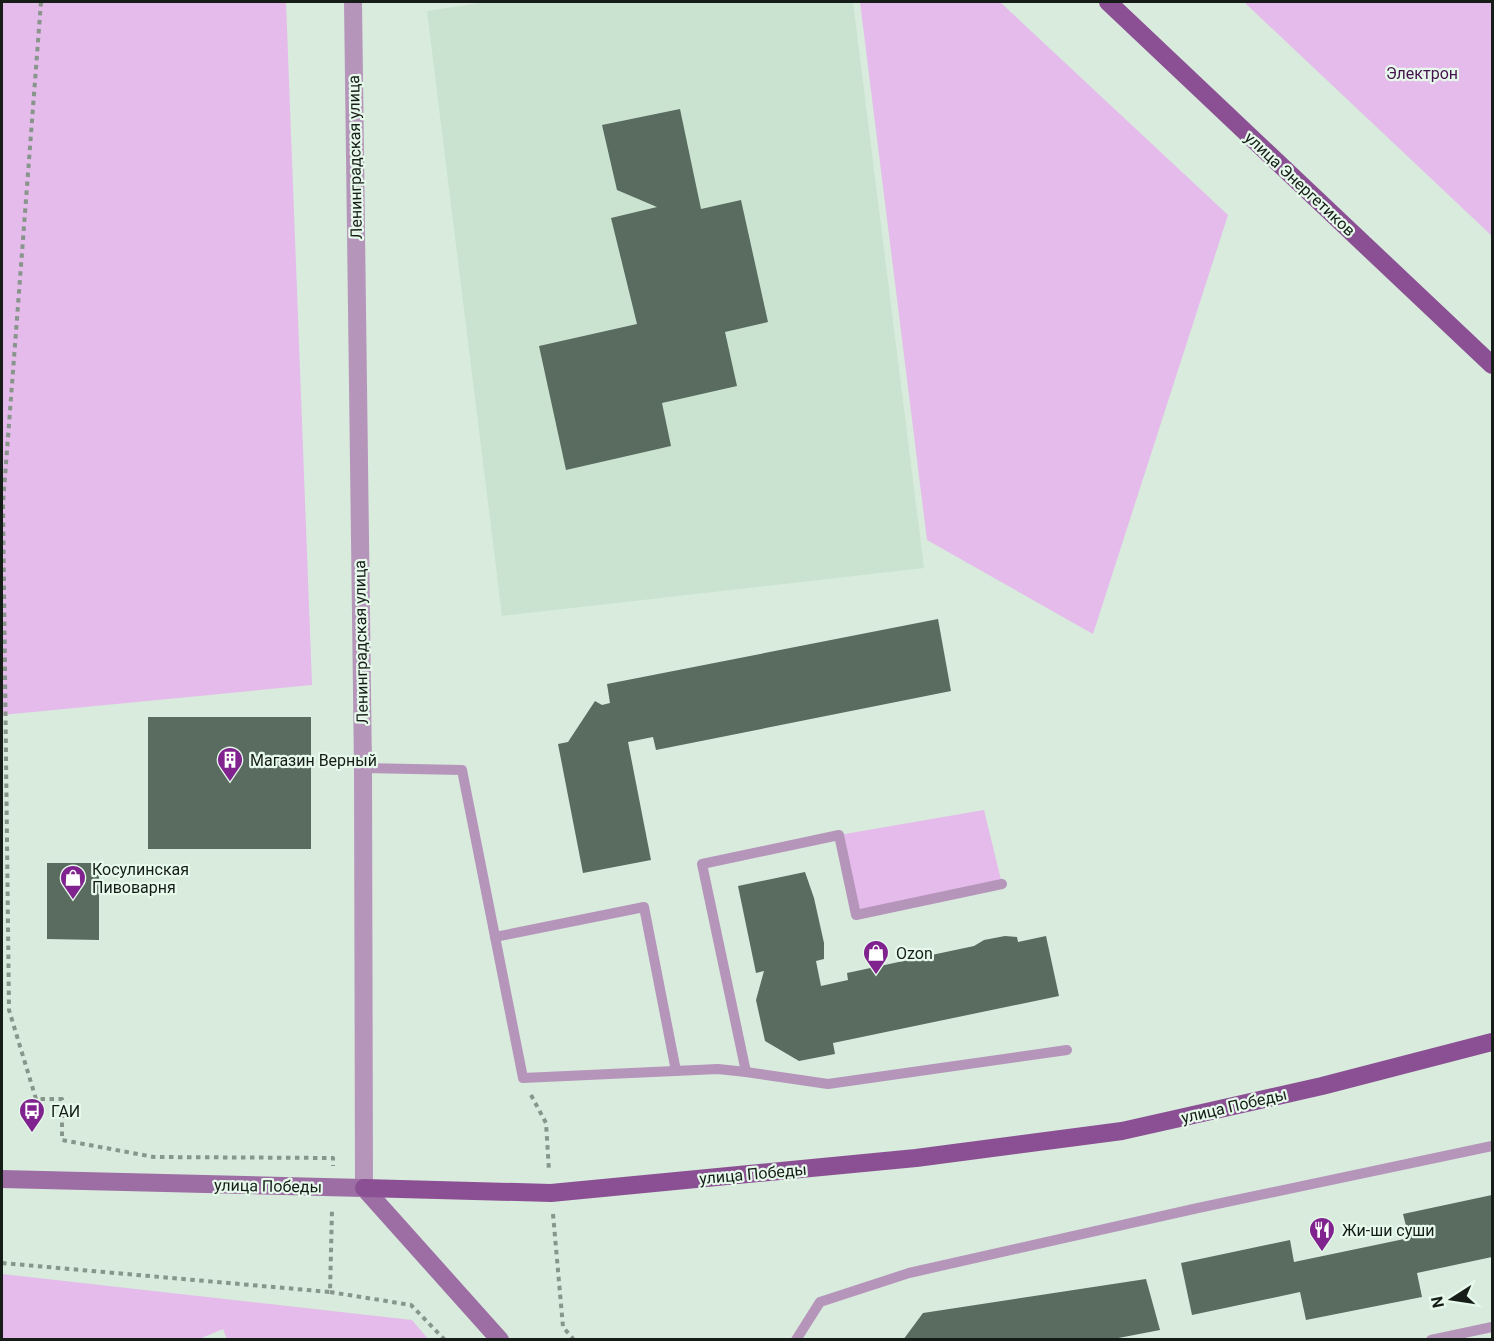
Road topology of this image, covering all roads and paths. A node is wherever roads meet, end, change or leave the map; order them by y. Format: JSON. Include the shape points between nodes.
{"nodes":[{"id":1,"x":41,"y":2,"type":"edge"},
{"id":2,"x":353,"y":2,"type":"edge"},
{"id":3,"x":1108,"y":2,"type":"edge"},
{"id":4,"x":1492,"y":366,"type":"edge"},
{"id":5,"x":363,"y":768,"type":"junction"},
{"id":6,"x":1002,"y":884,"type":"dead end"},
{"id":7,"x":495,"y":937,"type":"junction"},
{"id":8,"x":1492,"y":1042,"type":"edge"},
{"id":9,"x":1067,"y":1050,"type":"dead end"},
{"id":10,"x":676,"y":1071,"type":"junction"},
{"id":11,"x":746,"y":1072,"type":"junction"},
{"id":12,"x":1492,"y":1146,"type":"edge"},
{"id":13,"x":2,"y":1179,"type":"edge"},
{"id":14,"x":333,"y":1187,"type":"junction"},
{"id":15,"x":364,"y":1188,"type":"junction"},
{"id":16,"x":2,"y":1263,"type":"edge"},
{"id":17,"x":330,"y":1292,"type":"junction"},
{"id":18,"x":1492,"y":1327,"type":"edge"},
{"id":19,"x":445,"y":1340,"type":"edge"},
{"id":20,"x":500,"y":1340,"type":"edge"},
{"id":21,"x":796,"y":1340,"type":"edge"},
{"id":22,"x":1431,"y":1340,"type":"edge"}],
"edges":[{"from":1,"to":14,"type":"path","via":[[3,503],[9,1010],[36,1099],[62,1099],[62,1140],[154,1157],[333,1158]]},
{"from":2,"to":5,"type":"street","name":"Ленинградская улица"},
{"from":3,"to":4,"type":"main road","name":"улица Энергетиков"},
{"from":5,"to":7,"type":"lane","via":[[462,770]]},
{"from":5,"to":15,"type":"street","name":"Ленинградская улица"},
{"from":6,"to":11,"type":"lane","via":[[856,915],[839,835],[702,864]]},
{"from":7,"to":10,"type":"lane","via":[[523,1078]]},
{"from":7,"to":10,"type":"lane","via":[[644,908]]},
{"from":8,"to":15,"type":"main road","name":"улица Победы","via":[[1322,1086],[1122,1131],[916,1158],[551,1193]]},
{"from":9,"to":11,"type":"lane","via":[[828,1084]]},
{"from":10,"to":11,"type":"lane"},
{"from":12,"to":21,"type":"lane","via":[[909,1273],[820,1302]]},
{"from":13,"to":14,"type":"main road","name":"улица Победы"},
{"from":14,"to":15,"type":"main road","name":"улица Победы"},
{"from":14,"to":17,"type":"path"},
{"from":15,"to":20,"type":"main road"},
{"from":16,"to":17,"type":"path"},
{"from":17,"to":19,"type":"path","via":[[411,1305]]},
{"from":18,"to":22,"type":"lane"}]}
